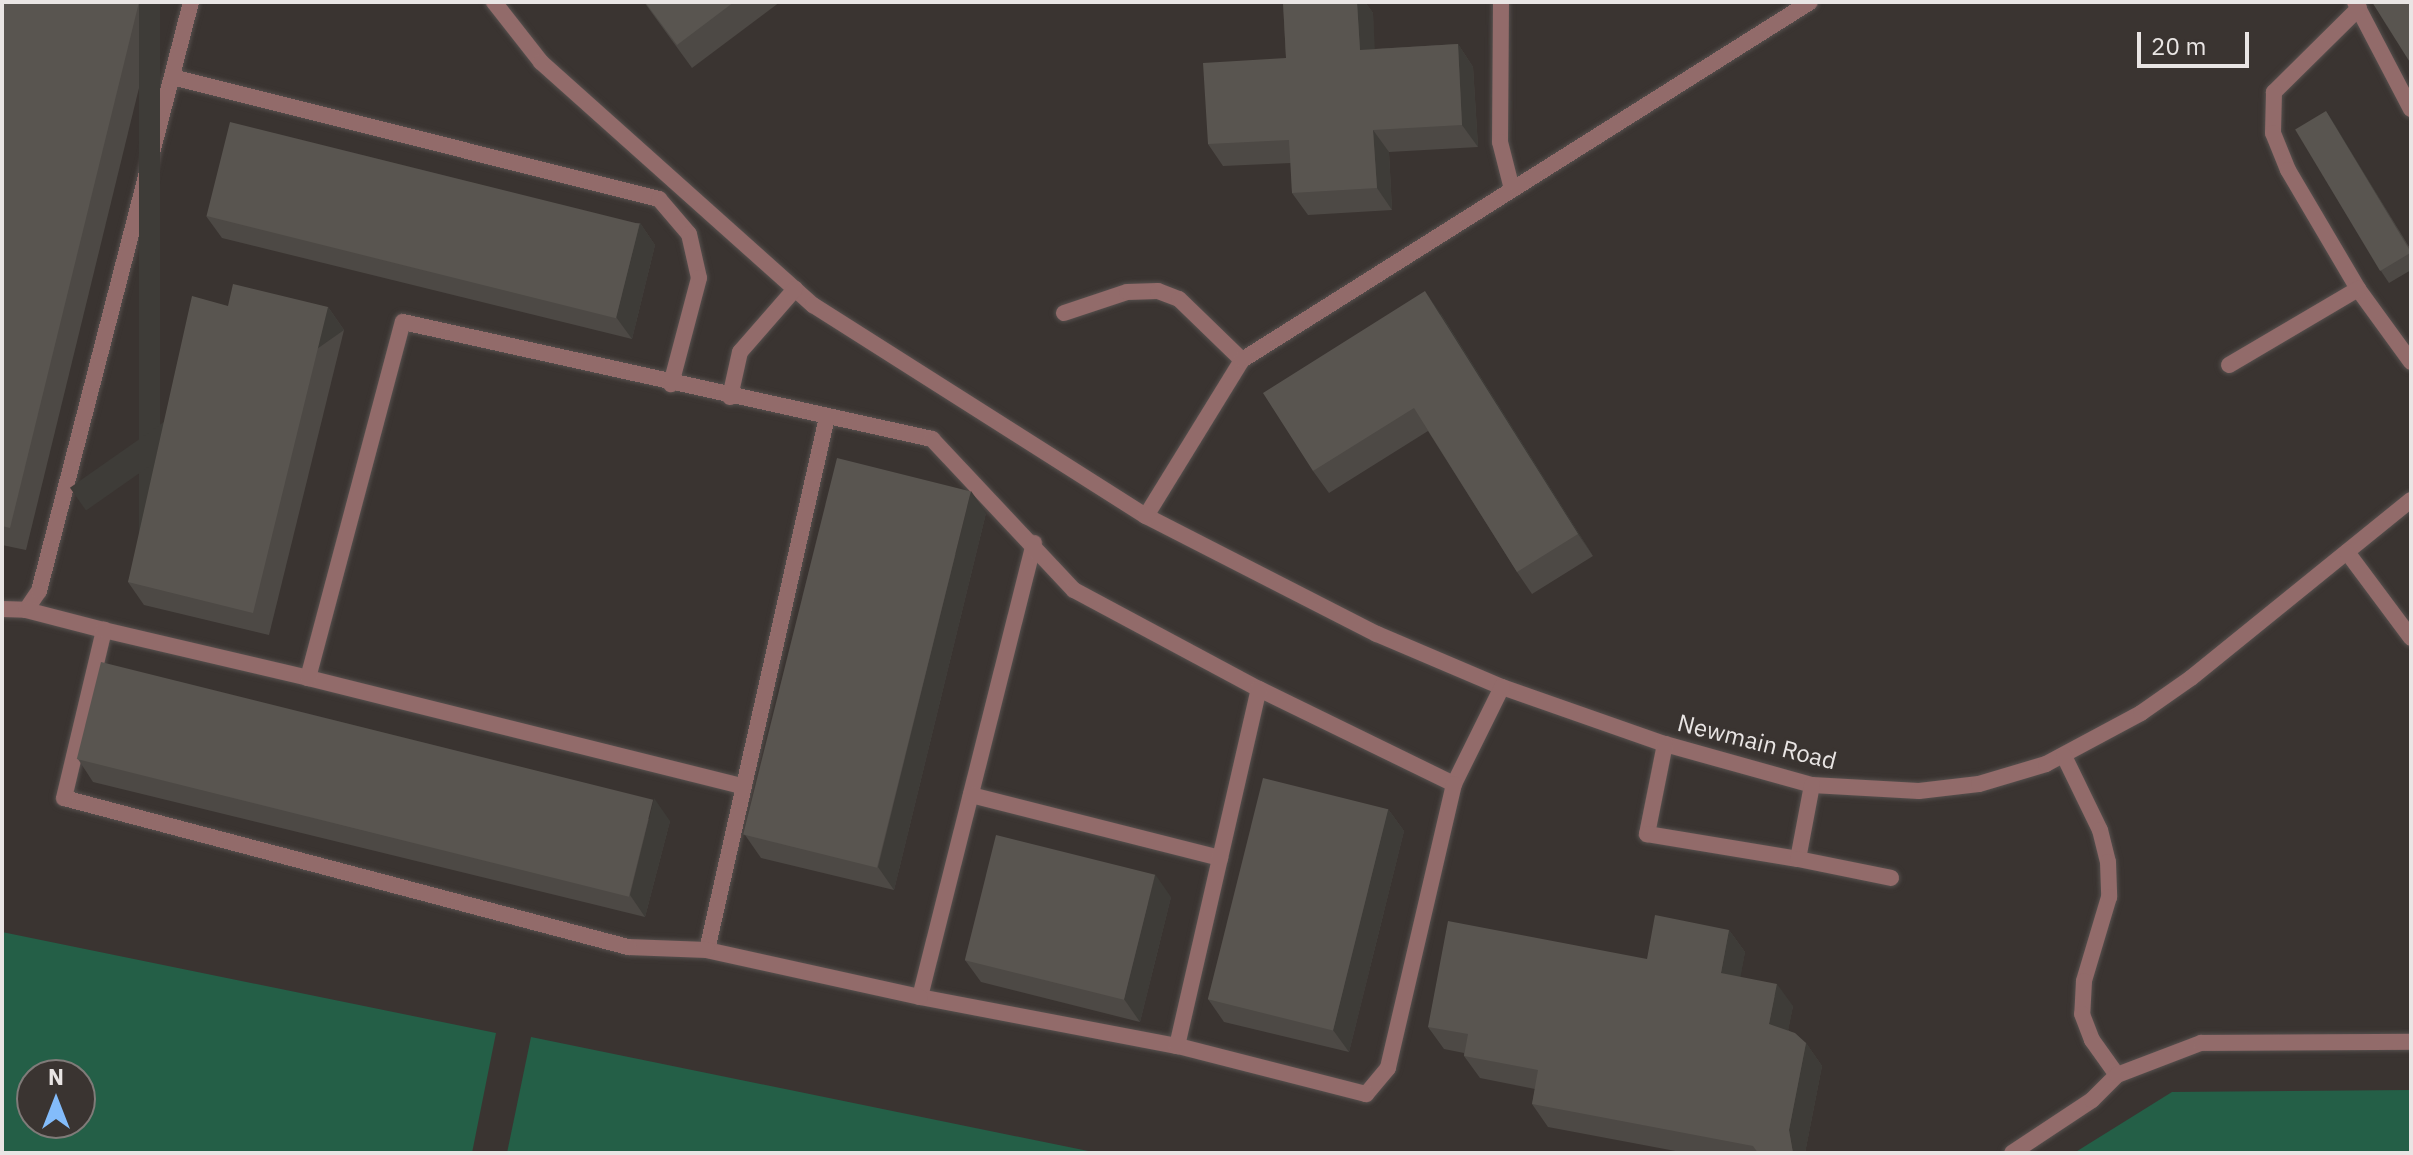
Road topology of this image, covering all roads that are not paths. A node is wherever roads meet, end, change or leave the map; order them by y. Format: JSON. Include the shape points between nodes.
{"nodes":[{"id":1,"x":191,"y":2,"type":"edge"},
{"id":2,"x":494,"y":2,"type":"edge"},
{"id":3,"x":1501,"y":2,"type":"edge"},
{"id":4,"x":1810,"y":2,"type":"edge"},
{"id":5,"x":2357,"y":5,"type":"edge"},
{"id":6,"x":172,"y":77,"type":"junction"},
{"id":7,"x":2411,"y":109,"type":"edge"},
{"id":8,"x":1512,"y":189,"type":"junction"},
{"id":9,"x":795,"y":289,"type":"junction"},
{"id":10,"x":2358,"y":289,"type":"junction"},
{"id":11,"x":1064,"y":313,"type":"dead end"},
{"id":12,"x":1242,"y":360,"type":"junction"},
{"id":13,"x":2411,"y":362,"type":"edge"},
{"id":14,"x":2229,"y":365,"type":"dead end"},
{"id":15,"x":671,"y":384,"type":"junction"},
{"id":16,"x":730,"y":397,"type":"junction"},
{"id":17,"x":827,"y":417,"type":"junction"},
{"id":18,"x":2411,"y":500,"type":"edge"},
{"id":19,"x":1146,"y":516,"type":"junction"},
{"id":20,"x":1034,"y":543,"type":"junction"},
{"id":21,"x":2347,"y":552,"type":"junction"},
{"id":22,"x":2,"y":609,"type":"edge"},
{"id":23,"x":26,"y":610,"type":"junction"},
{"id":24,"x":104,"y":630,"type":"junction"},
{"id":25,"x":2411,"y":638,"type":"edge"},
{"id":26,"x":308,"y":678,"type":"junction"},
{"id":27,"x":1502,"y":687,"type":"junction"},
{"id":28,"x":1259,"y":689,"type":"junction"},
{"id":29,"x":1665,"y":744,"type":"junction"},
{"id":30,"x":2064,"y":756,"type":"junction"},
{"id":31,"x":1454,"y":784,"type":"junction"},
{"id":32,"x":1812,"y":785,"type":"junction"},
{"id":33,"x":744,"y":787,"type":"junction"},
{"id":34,"x":971,"y":795,"type":"junction"},
{"id":35,"x":1220,"y":858,"type":"junction"},
{"id":36,"x":1798,"y":859,"type":"junction"},
{"id":37,"x":1891,"y":878,"type":"dead end"},
{"id":38,"x":707,"y":950,"type":"junction"},
{"id":39,"x":920,"y":997,"type":"junction"},
{"id":40,"x":2411,"y":1042,"type":"edge"},
{"id":41,"x":1177,"y":1046,"type":"junction"},
{"id":42,"x":2117,"y":1075,"type":"junction"},
{"id":43,"x":2012,"y":1153,"type":"edge"}],
"edges":[{"from":1,"to":6,"type":"lane"},
{"from":2,"to":9,"type":"lane","name":"Newmain Road","via":[[541,62]]},
{"from":3,"to":8,"type":"lane","via":[[1500,142]]},
{"from":4,"to":8,"type":"lane"},
{"from":5,"to":7,"type":"lane"},
{"from":5,"to":10,"type":"lane","via":[[2274,92],[2273,133],[2288,170]]},
{"from":6,"to":15,"type":"lane","via":[[659,199],[689,234],[699,278]]},
{"from":6,"to":23,"type":"lane","via":[[39,591]]},
{"from":8,"to":12,"type":"lane"},
{"from":9,"to":16,"type":"lane","via":[[740,352]]},
{"from":9,"to":19,"type":"lane","name":"Newmain Road"},
{"from":10,"to":13,"type":"lane"},
{"from":10,"to":14,"type":"lane"},
{"from":11,"to":12,"type":"lane","via":[[1127,292],[1158,291],[1179,299]]},
{"from":12,"to":19,"type":"lane"},
{"from":15,"to":16,"type":"lane"},
{"from":15,"to":26,"type":"lane","via":[[403,322]]},
{"from":16,"to":17,"type":"lane"},
{"from":17,"to":20,"type":"lane","via":[[932,439]]},
{"from":17,"to":33,"type":"lane"},
{"from":18,"to":21,"type":"lane","name":"Newmain Road"},
{"from":19,"to":27,"type":"lane","name":"Newmain Road","via":[[1377,634]]},
{"from":20,"to":28,"type":"lane","via":[[1074,590]]},
{"from":20,"to":34,"type":"lane"},
{"from":21,"to":25,"type":"lane"},
{"from":21,"to":30,"type":"lane","name":"Newmain Road","via":[[2191,678]]},
{"from":22,"to":23,"type":"lane"},
{"from":23,"to":24,"type":"lane"},
{"from":24,"to":26,"type":"lane"},
{"from":24,"to":38,"type":"lane","via":[[64,798],[628,947]]},
{"from":26,"to":33,"type":"lane"},
{"from":27,"to":29,"type":"lane","name":"Newmain Road"},
{"from":27,"to":31,"type":"lane"},
{"from":28,"to":31,"type":"lane"},
{"from":28,"to":35,"type":"lane"},
{"from":29,"to":32,"type":"lane","name":"Newmain Road"},
{"from":29,"to":36,"type":"lane","via":[[1647,834]]},
{"from":30,"to":32,"type":"lane","name":"Newmain Road","via":[[1979,784],[1919,791]]},
{"from":30,"to":42,"type":"lane","via":[[2100,830],[2108,862],[2109,897],[2084,981],[2082,1014],[2092,1040]]},
{"from":31,"to":41,"type":"lane","via":[[1388,1068],[1366,1094]]},
{"from":32,"to":36,"type":"lane"},
{"from":33,"to":38,"type":"lane"},
{"from":34,"to":35,"type":"lane"},
{"from":34,"to":39,"type":"lane"},
{"from":35,"to":41,"type":"lane"},
{"from":36,"to":37,"type":"lane"},
{"from":38,"to":39,"type":"lane"},
{"from":39,"to":41,"type":"lane"},
{"from":40,"to":42,"type":"lane","via":[[2201,1043]]},
{"from":42,"to":43,"type":"lane","via":[[2092,1100]]}]}
